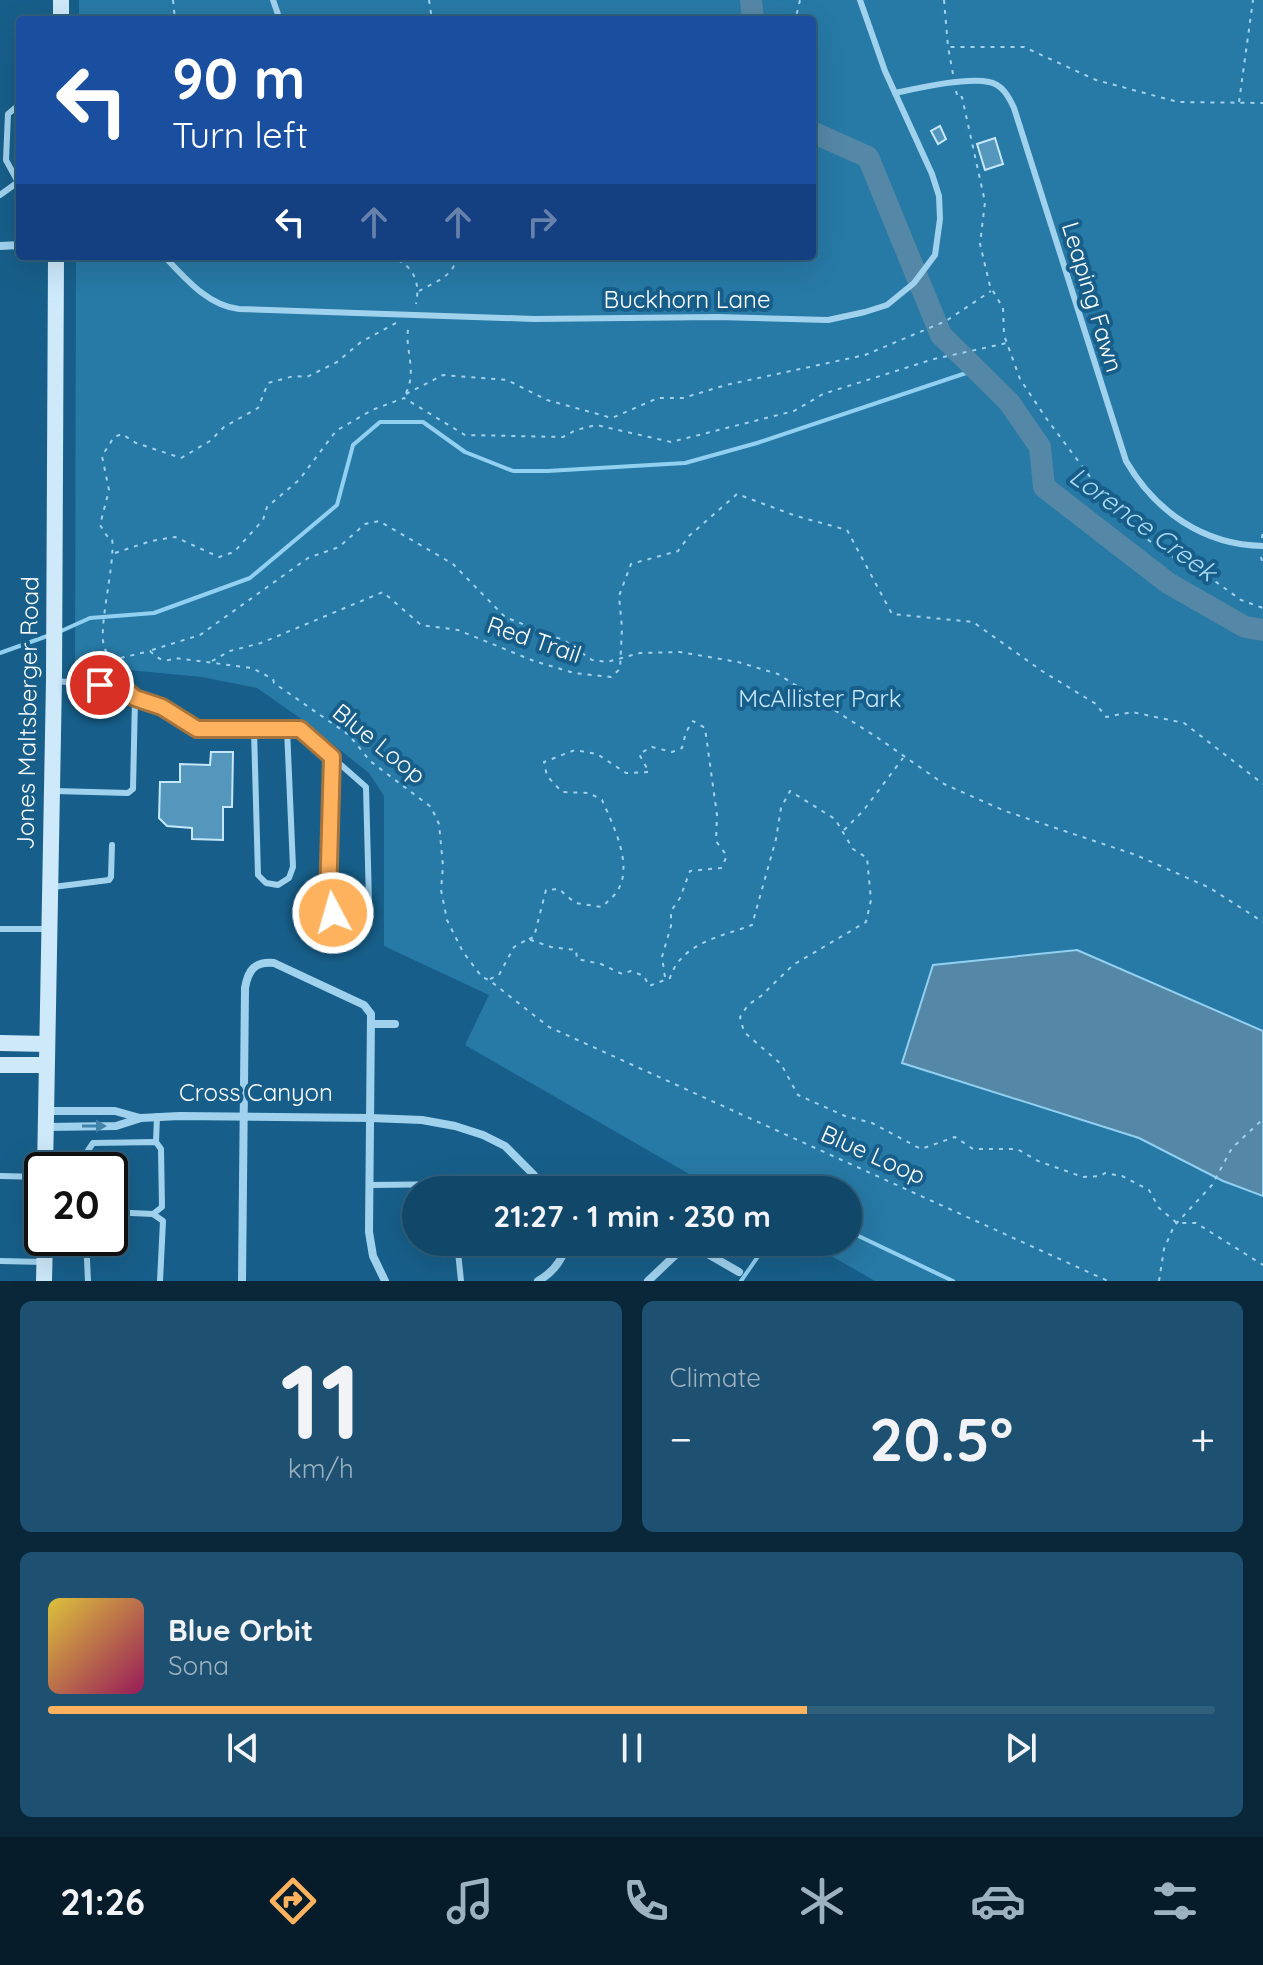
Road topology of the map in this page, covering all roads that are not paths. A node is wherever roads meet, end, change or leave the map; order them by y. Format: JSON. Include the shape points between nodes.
{"nodes":[{"id":1,"x":860,"y":0,"type":"edge"},
{"id":2,"x":895,"y":93,"type":"junction"},
{"id":3,"x":16,"y":107,"type":"edge"},
{"id":4,"x":16,"y":177,"type":"edge"},
{"id":5,"x":56,"y":260,"type":"edge"},
{"id":6,"x":168,"y":260,"type":"edge"},
{"id":7,"x":1263,"y":546,"type":"edge"},
{"id":8,"x":54,"y":679,"type":"junction"},
{"id":9,"x":135,"y":698,"type":"junction"},
{"id":10,"x":287,"y":729,"type":"junction"},
{"id":11,"x":254,"y":730,"type":"junction"},
{"id":12,"x":332,"y":757,"type":"junction"},
{"id":13,"x":52,"y":791,"type":"junction"},
{"id":14,"x":112,"y":845,"type":"dead end"},
{"id":15,"x":50,"y":887,"type":"junction"},
{"id":16,"x":0,"y":929,"type":"edge"},
{"id":17,"x":49,"y":929,"type":"junction"},
{"id":18,"x":371,"y":1024,"type":"junction"},
{"id":19,"x":395,"y":1024,"type":"dead end"},
{"id":20,"x":0,"y":1043,"type":"edge"},
{"id":21,"x":47,"y":1044,"type":"junction"},
{"id":22,"x":0,"y":1065,"type":"edge"},
{"id":23,"x":46,"y":1065,"type":"junction"},
{"id":24,"x":157,"y":1116,"type":"junction"},
{"id":25,"x":141,"y":1118,"type":"junction"},
{"id":26,"x":243,"y":1118,"type":"junction"},
{"id":27,"x":371,"y":1118,"type":"junction"},
{"id":28,"x":46,"y":1119,"type":"junction"},
{"id":29,"x":156,"y":1142,"type":"junction"},
{"id":30,"x":45,"y":1152,"type":"edge"},
{"id":31,"x":87,"y":1152,"type":"edge"},
{"id":32,"x":0,"y":1176,"type":"edge"},
{"id":33,"x":533,"y":1176,"type":"edge"},
{"id":34,"x":24,"y":1177,"type":"edge"},
{"id":35,"x":370,"y":1185,"type":"junction"},
{"id":36,"x":402,"y":1185,"type":"edge"},
{"id":37,"x":128,"y":1213,"type":"edge"},
{"id":38,"x":153,"y":1214,"type":"junction"},
{"id":39,"x":44,"y":1256,"type":"edge"},
{"id":40,"x":87,"y":1256,"type":"edge"},
{"id":41,"x":458,"y":1256,"type":"edge"},
{"id":42,"x":563,"y":1256,"type":"edge"},
{"id":43,"x":673,"y":1256,"type":"edge"},
{"id":44,"x":711,"y":1256,"type":"edge"},
{"id":45,"x":0,"y":1261,"type":"edge"},
{"id":46,"x":44,"y":1262,"type":"junction"},
{"id":47,"x":739,"y":1272,"type":"dead end"},
{"id":48,"x":44,"y":1281,"type":"edge"},
{"id":49,"x":88,"y":1281,"type":"edge"},
{"id":50,"x":160,"y":1281,"type":"edge"},
{"id":51,"x":242,"y":1281,"type":"edge"},
{"id":52,"x":385,"y":1281,"type":"edge"},
{"id":53,"x":461,"y":1281,"type":"edge"},
{"id":54,"x":538,"y":1281,"type":"edge"},
{"id":55,"x":648,"y":1281,"type":"edge"}],
"edges":[{"from":1,"to":2,"type":"lane","name":"Buckhorn Lane"},
{"from":2,"to":6,"type":"lane","name":"Buckhorn Lane","via":[[932,174],[940,219],[935,255],[914,283],[887,305],[865,312],[828,320],[534,319],[239,309],[220,306]]},
{"from":2,"to":7,"type":"lane","name":"Leaping Fawn","via":[[989,81],[1008,96],[1126,461],[1149,494],[1180,521],[1224,540]]},
{"from":3,"to":4,"type":"lane","via":[[8,114],[6,160]]},
{"from":5,"to":8,"type":"main road","name":"Jones Maltsberger Road"},
{"from":8,"to":9,"type":"lane","via":[[124,688]]},
{"from":8,"to":13,"type":"main road","name":"Jones Maltsberger Road"},
{"from":9,"to":11,"type":"lane","via":[[162,707],[197,729]]},
{"from":9,"to":13,"type":"lane","via":[[133,789]]},
{"from":10,"to":11,"type":"lane"},
{"from":10,"to":11,"type":"lane","via":[[293,867],[278,885],[258,875]]},
{"from":10,"to":12,"type":"lane","via":[[300,729]]},
{"from":12,"to":12,"type":"lane","via":[[366,787],[369,902],[363,916],[348,921],[333,913],[328,900]]},
{"from":13,"to":15,"type":"main road","name":"Jones Maltsberger Road"},
{"from":14,"to":15,"type":"lane","via":[[111,877],[106,882]]},
{"from":15,"to":17,"type":"main road","name":"Jones Maltsberger Road"},
{"from":16,"to":17,"type":"lane"},
{"from":17,"to":21,"type":"main road","name":"Jones Maltsberger Road"},
{"from":18,"to":19,"type":"street"},
{"from":18,"to":26,"type":"street","via":[[364,1005],[274,963],[256,965],[245,988]]},
{"from":18,"to":27,"type":"street"},
{"from":20,"to":21,"type":"main road"},
{"from":21,"to":23,"type":"main road","name":"Jones Maltsberger Road"},
{"from":22,"to":23,"type":"main road"},
{"from":23,"to":28,"type":"main road","name":"Jones Maltsberger Road"},
{"from":24,"to":25,"type":"street","name":"Cross Canyon"},
{"from":24,"to":26,"type":"street","name":"Cross Canyon"},
{"from":24,"to":29,"type":"lane"},
{"from":25,"to":28,"type":"street","name":"Cross Canyon","via":[[115,1111]]},
{"from":28,"to":25,"type":"street","name":"Cross Canyon","one_way":true,"via":[[116,1126]]},
{"from":26,"to":27,"type":"street","name":"Cross Canyon"},
{"from":26,"to":51,"type":"street"},
{"from":27,"to":33,"type":"street","name":"Cross Canyon","via":[[422,1120],[483,1135],[514,1154]]},
{"from":27,"to":35,"type":"street"},
{"from":28,"to":30,"type":"main road","name":"Jones Maltsberger Road"},
{"from":29,"to":31,"type":"lane","via":[[93,1143]]},
{"from":29,"to":38,"type":"lane","via":[[161,1149],[162,1207]]},
{"from":32,"to":34,"type":"lane"},
{"from":35,"to":36,"type":"lane"},
{"from":35,"to":52,"type":"street","via":[[369,1232]]},
{"from":37,"to":38,"type":"lane"},
{"from":38,"to":50,"type":"lane","via":[[163,1221]]},
{"from":39,"to":46,"type":"main road"},
{"from":40,"to":49,"type":"lane"},
{"from":41,"to":53,"type":"lane"},
{"from":42,"to":54,"type":"street"},
{"from":43,"to":55,"type":"street"},
{"from":44,"to":47,"type":"street"},
{"from":45,"to":46,"type":"lane"},
{"from":46,"to":48,"type":"main road"}]}
